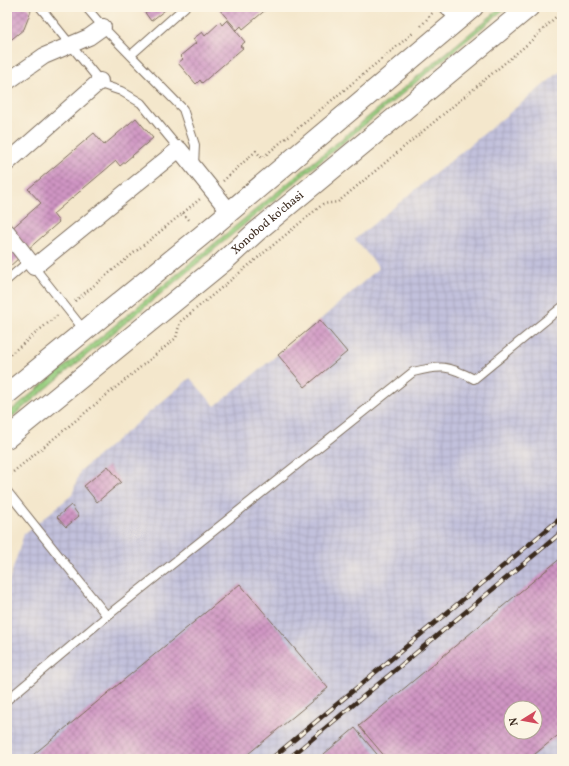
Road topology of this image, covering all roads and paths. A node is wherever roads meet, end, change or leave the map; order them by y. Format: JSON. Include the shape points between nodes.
{"nodes":[{"id":1,"x":40,"y":7,"type":"edge"},
{"id":2,"x":86,"y":7,"type":"edge"},
{"id":3,"x":185,"y":7,"type":"edge"},
{"id":4,"x":437,"y":7,"type":"edge"},
{"id":5,"x":443,"y":7,"type":"edge"},
{"id":6,"x":474,"y":7,"type":"edge"},
{"id":7,"x":529,"y":7,"type":"edge"},
{"id":8,"x":562,"y":11,"type":"edge"},
{"id":9,"x":455,"y":22,"type":"junction"},
{"id":10,"x":103,"y":27,"type":"junction"},
{"id":11,"x":70,"y":44,"type":"junction"},
{"id":12,"x":130,"y":55,"type":"junction"},
{"id":13,"x":100,"y":81,"type":"junction"},
{"id":14,"x":7,"y":82,"type":"edge"},
{"id":15,"x":178,"y":149,"type":"junction"},
{"id":16,"x":7,"y":163,"type":"edge"},
{"id":17,"x":194,"y":168,"type":"junction"},
{"id":18,"x":212,"y":190,"type":"junction"},
{"id":19,"x":229,"y":211,"type":"junction"},
{"id":20,"x":183,"y":213,"type":"junction"},
{"id":21,"x":192,"y":224,"type":"dead end"},
{"id":22,"x":7,"y":232,"type":"edge"},
{"id":23,"x":32,"y":264,"type":"junction"},
{"id":24,"x":7,"y":280,"type":"edge"},
{"id":25,"x":562,"y":307,"type":"edge"},
{"id":26,"x":66,"y":308,"type":"junction"},
{"id":27,"x":84,"y":330,"type":"junction"},
{"id":28,"x":7,"y":357,"type":"edge"},
{"id":29,"x":7,"y":394,"type":"edge"},
{"id":30,"x":7,"y":438,"type":"edge"},
{"id":31,"x":7,"y":476,"type":"edge"},
{"id":32,"x":7,"y":491,"type":"edge"},
{"id":33,"x":107,"y":616,"type":"junction"},
{"id":34,"x":7,"y":700,"type":"edge"}],
"edges":[{"from":1,"to":11,"type":"lane"},
{"from":2,"to":10,"type":"lane"},
{"from":3,"to":12,"type":"lane"},
{"from":4,"to":18,"type":"path","via":[[423,25],[262,158],[256,152]]},
{"from":5,"to":9,"type":"lane"},
{"from":6,"to":9,"type":"street"},
{"from":7,"to":30,"type":"street","name":"Xonobod ko'chasi"},
{"from":8,"to":31,"type":"path","via":[[530,42],[338,202],[323,204],[180,322],[176,338]]},
{"from":9,"to":19,"type":"street"},
{"from":10,"to":11,"type":"street","via":[[88,37]]},
{"from":10,"to":12,"type":"lane"},
{"from":11,"to":13,"type":"lane"},
{"from":11,"to":14,"type":"street","via":[[44,56]]},
{"from":12,"to":17,"type":"lane","via":[[183,109],[195,145]]},
{"from":13,"to":15,"type":"lane","via":[[103,85],[121,91],[140,103]]},
{"from":13,"to":16,"type":"street"},
{"from":15,"to":17,"type":"street"},
{"from":15,"to":23,"type":"street"},
{"from":17,"to":18,"type":"street"},
{"from":18,"to":19,"type":"street"},
{"from":18,"to":20,"type":"path"},
{"from":19,"to":27,"type":"street"},
{"from":20,"to":21,"type":"path"},
{"from":20,"to":26,"type":"path"},
{"from":22,"to":23,"type":"street"},
{"from":23,"to":24,"type":"lane"},
{"from":23,"to":26,"type":"lane"},
{"from":25,"to":33,"type":"lane","via":[[474,379],[458,371],[437,366],[413,372]]},
{"from":26,"to":27,"type":"lane"},
{"from":26,"to":28,"type":"path"},
{"from":27,"to":29,"type":"street"},
{"from":32,"to":33,"type":"lane"},
{"from":33,"to":34,"type":"lane"}]}
